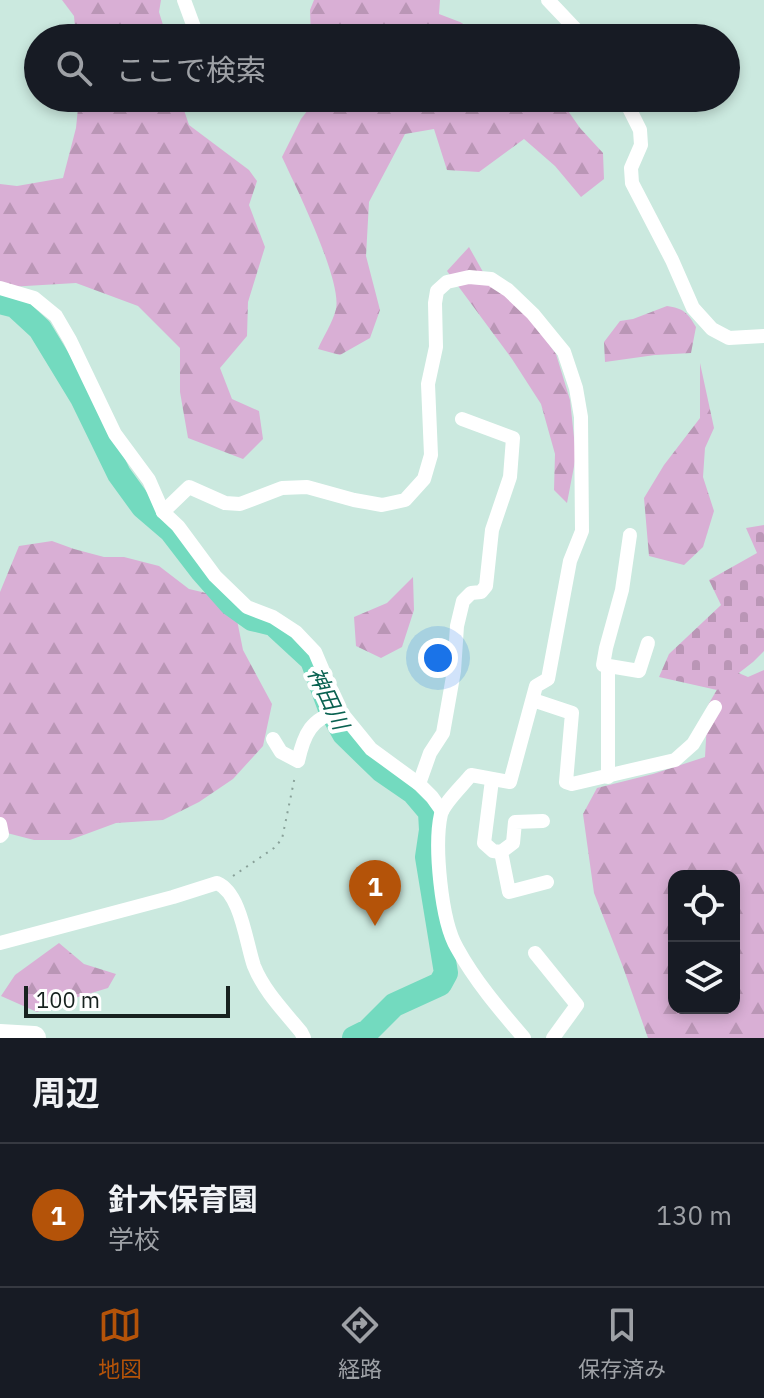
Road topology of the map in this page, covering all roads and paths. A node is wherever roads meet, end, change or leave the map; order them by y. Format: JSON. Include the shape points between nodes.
{"nodes":[{"id":1,"x":184,"y":0,"type":"edge"},
{"id":2,"x":548,"y":0,"type":"edge"},
{"id":3,"x":193,"y":24,"type":"edge"},
{"id":4,"x":571,"y":24,"type":"edge"},
{"id":5,"x":631,"y":112,"type":"edge"},
{"id":6,"x":0,"y":288,"type":"edge"},
{"id":7,"x":764,"y":336,"type":"edge"},
{"id":8,"x":462,"y":419,"type":"dead end"},
{"id":9,"x":163,"y":512,"type":"junction"},
{"id":10,"x":630,"y":535,"type":"dead end"},
{"id":11,"x":648,"y":643,"type":"dead end"},
{"id":12,"x":608,"y":666,"type":"junction"},
{"id":13,"x":533,"y":700,"type":"junction"},
{"id":14,"x":715,"y":707,"type":"dead end"},
{"id":15,"x":340,"y":711,"type":"junction"},
{"id":16,"x":273,"y":739,"type":"dead end"},
{"id":17,"x":298,"y":761,"type":"junction"},
{"id":18,"x":608,"y":777,"type":"junction"},
{"id":19,"x":492,"y":780,"type":"junction"},
{"id":20,"x":419,"y":784,"type":"junction"},
{"id":21,"x":442,"y":811,"type":"junction"},
{"id":22,"x":543,"y":821,"type":"dead end"},
{"id":23,"x":0,"y":824,"type":"edge"},
{"id":24,"x":0,"y":836,"type":"edge"},
{"id":25,"x":501,"y":852,"type":"junction"},
{"id":26,"x":547,"y":882,"type":"dead end"},
{"id":27,"x":224,"y":886,"type":"junction"},
{"id":28,"x":0,"y":943,"type":"edge"},
{"id":29,"x":535,"y":953,"type":"dead end"},
{"id":30,"x":0,"y":1036,"type":"edge"},
{"id":31,"x":34,"y":1038,"type":"edge"},
{"id":32,"x":304,"y":1038,"type":"edge"},
{"id":33,"x":524,"y":1038,"type":"edge"},
{"id":34,"x":553,"y":1038,"type":"edge"}],
"edges":[{"from":1,"to":3,"type":"street"},
{"from":2,"to":4,"type":"street"},
{"from":5,"to":7,"type":"street","via":[[641,145],[631,168],[632,183],[693,308],[729,338]]},
{"from":6,"to":9,"type":"street","via":[[34,298],[56,316],[115,434],[149,480]]},
{"from":8,"to":20,"type":"street","via":[[513,438],[510,477],[492,530],[486,586],[463,601],[443,733]]},
{"from":9,"to":13,"type":"street","via":[[189,487],[240,504],[282,488],[307,487],[382,505],[405,500],[424,479],[431,455],[428,384],[436,347],[437,291],[447,282],[469,277],[491,279],[533,314],[564,352],[581,417],[582,531],[570,561],[548,679],[536,686]]},
{"from":9,"to":15,"type":"street","via":[[247,607],[296,632],[315,652]]},
{"from":10,"to":12,"type":"street","via":[[603,665]]},
{"from":11,"to":12,"type":"street","via":[[639,671]]},
{"from":12,"to":18,"type":"street"},
{"from":13,"to":18,"type":"street","via":[[572,713],[566,782]]},
{"from":13,"to":19,"type":"street","via":[[510,782]]},
{"from":14,"to":18,"type":"street","via":[[693,744],[675,760]]},
{"from":15,"to":17,"type":"street","via":[[314,724],[304,736]]},
{"from":15,"to":20,"type":"street","via":[[371,749]]},
{"from":16,"to":17,"type":"street","via":[[281,752]]},
{"from":17,"to":27,"type":"path","via":[[282,839]]},
{"from":19,"to":21,"type":"street","via":[[471,775]]},
{"from":19,"to":25,"type":"street","via":[[484,843]]},
{"from":20,"to":21,"type":"street"},
{"from":21,"to":33,"type":"street","via":[[439,873],[456,946]]},
{"from":22,"to":25,"type":"street","via":[[515,822],[513,843]]},
{"from":23,"to":24,"type":"street"},
{"from":25,"to":26,"type":"street","via":[[509,892]]},
{"from":27,"to":28,"type":"street","via":[[217,883]]},
{"from":27,"to":32,"type":"street","via":[[263,985]]},
{"from":29,"to":34,"type":"street","via":[[577,1005]]},
{"from":30,"to":31,"type":"main road"}]}
